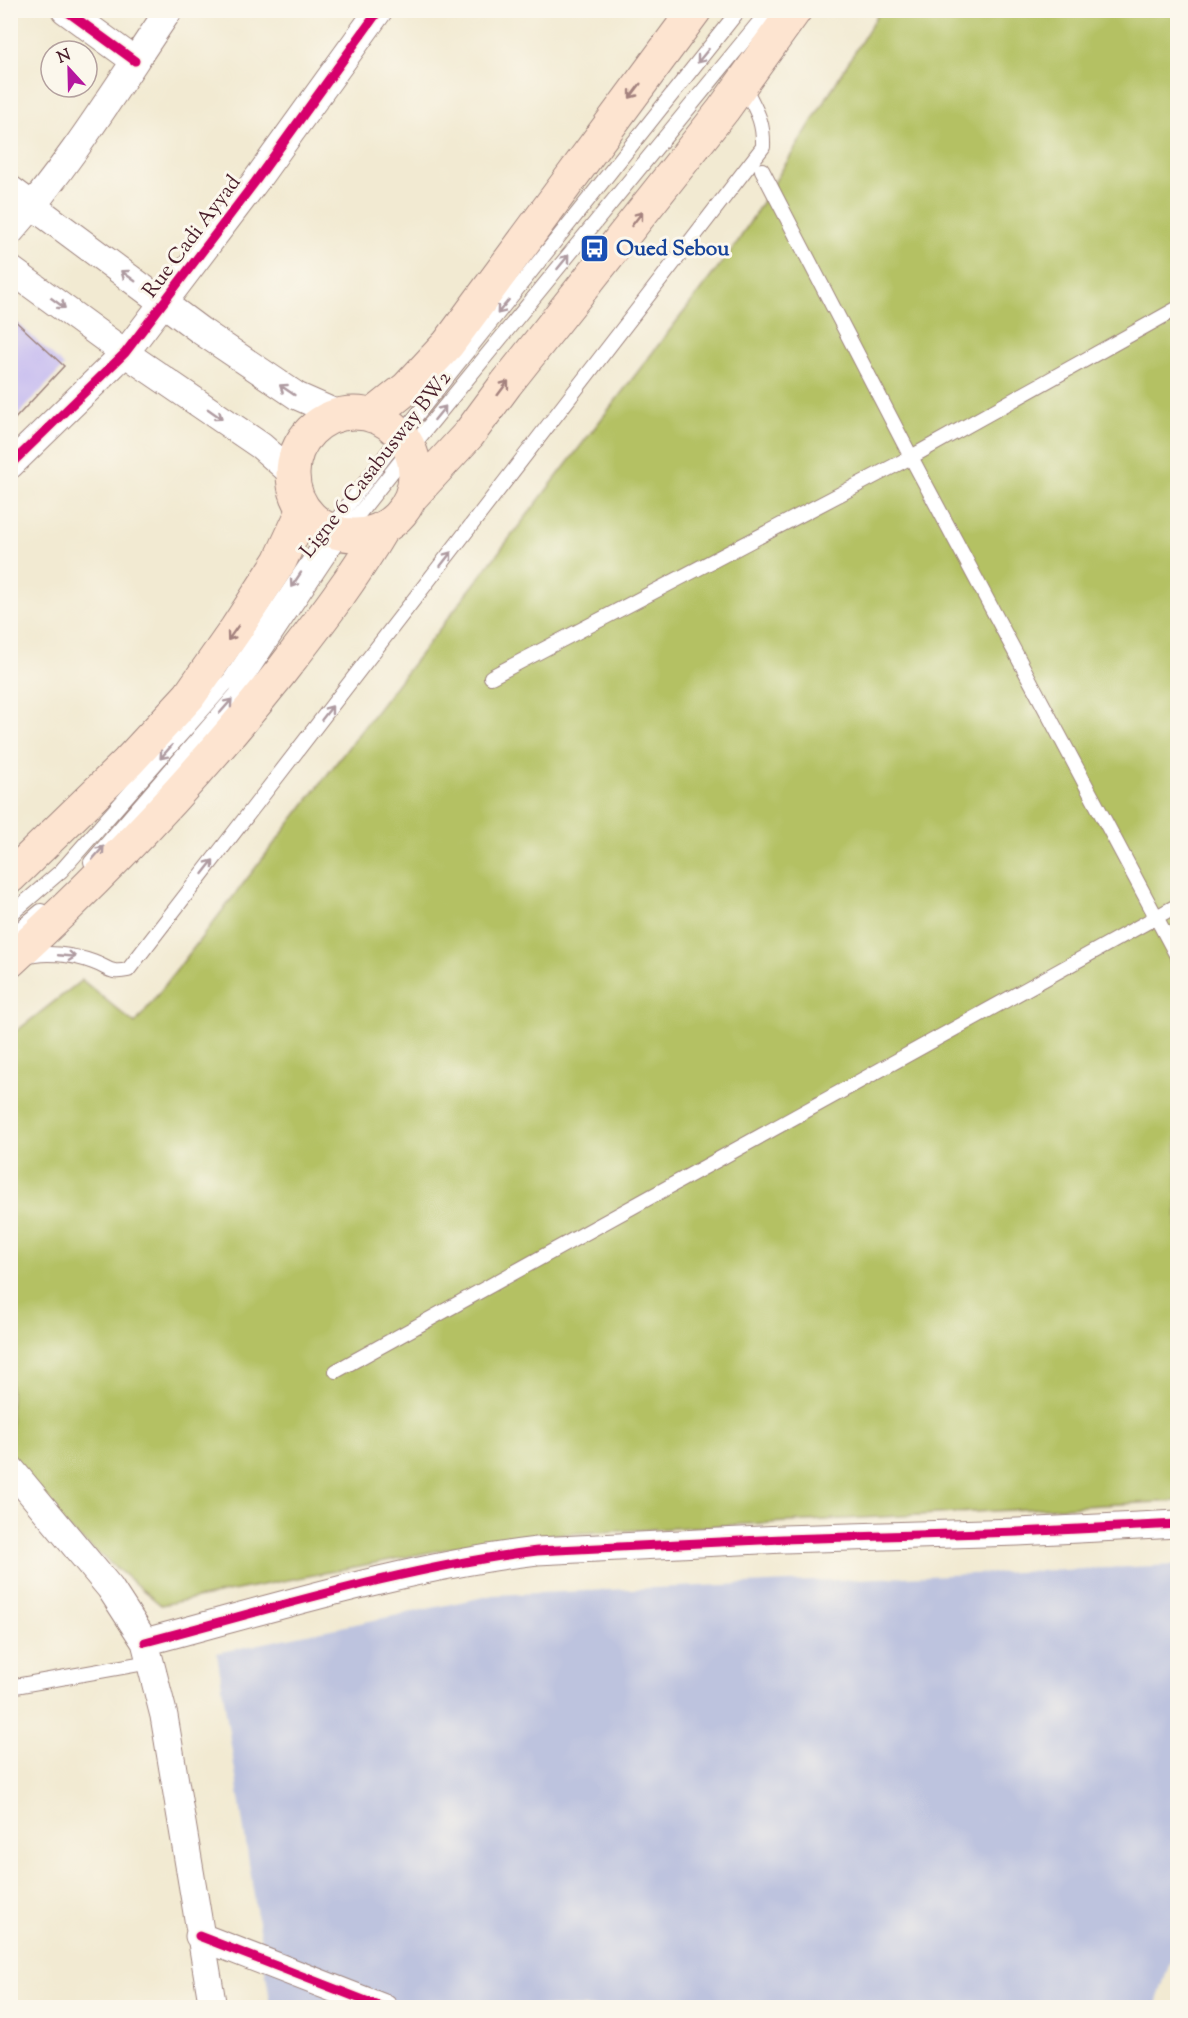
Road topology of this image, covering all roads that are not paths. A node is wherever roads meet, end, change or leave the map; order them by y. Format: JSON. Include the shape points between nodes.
{"nodes":[{"id":1,"x":65,"y":10,"type":"edge"},
{"id":2,"x":169,"y":10,"type":"edge"},
{"id":3,"x":379,"y":10,"type":"edge"},
{"id":4,"x":694,"y":10,"type":"edge"},
{"id":5,"x":739,"y":10,"type":"edge"},
{"id":6,"x":769,"y":10,"type":"edge"},
{"id":7,"x":795,"y":10,"type":"edge"},
{"id":8,"x":135,"y":61,"type":"junction"},
{"id":9,"x":742,"y":83,"type":"junction"},
{"id":10,"x":762,"y":170,"type":"dead end"},
{"id":11,"x":10,"y":189,"type":"edge"},
{"id":12,"x":33,"y":206,"type":"junction"},
{"id":13,"x":10,"y":232,"type":"edge"},
{"id":14,"x":10,"y":268,"type":"edge"},
{"id":15,"x":164,"y":302,"type":"junction"},
{"id":16,"x":1178,"y":308,"type":"edge"},
{"id":17,"x":125,"y":353,"type":"junction"},
{"id":18,"x":340,"y":415,"type":"junction"},
{"id":19,"x":372,"y":416,"type":"junction"},
{"id":20,"x":406,"y":442,"type":"junction"},
{"id":21,"x":911,"y":457,"type":"junction"},
{"id":22,"x":10,"y":465,"type":"edge"},
{"id":23,"x":293,"y":474,"type":"junction"},
{"id":24,"x":411,"y":497,"type":"junction"},
{"id":25,"x":304,"y":509,"type":"junction"},
{"id":26,"x":382,"y":529,"type":"junction"},
{"id":27,"x":336,"y":532,"type":"junction"},
{"id":28,"x":491,"y":676,"type":"dead end"},
{"id":29,"x":10,"y":877,"type":"edge"},
{"id":30,"x":1178,"y":905,"type":"edge"},
{"id":31,"x":10,"y":915,"type":"edge"},
{"id":32,"x":1156,"y":916,"type":"junction"},
{"id":33,"x":10,"y":937,"type":"edge"},
{"id":34,"x":1178,"y":957,"type":"edge"},
{"id":35,"x":10,"y":963,"type":"edge"},
{"id":36,"x":336,"y":1371,"type":"dead end"},
{"id":37,"x":10,"y":1468,"type":"edge"},
{"id":38,"x":1178,"y":1524,"type":"edge"},
{"id":39,"x":148,"y":1652,"type":"junction"},
{"id":40,"x":10,"y":1687,"type":"edge"},
{"id":41,"x":199,"y":1936,"type":"junction"},
{"id":42,"x":213,"y":2007,"type":"edge"},
{"id":43,"x":384,"y":2007,"type":"edge"}],
"edges":[{"from":1,"to":8,"type":"street"},
{"from":2,"to":8,"type":"street"},
{"from":3,"to":15,"type":"street","name":"Rue Cadi Ayyad"},
{"from":4,"to":19,"type":"main road","one_way":true,"via":[[448,344],[407,388]]},
{"from":5,"to":20,"type":"lane","name":"Ligne 6 Casabusway BW2","one_way":true},
{"from":20,"to":6,"type":"lane","name":"Ligne 6 Casabusway BW2","one_way":true},
{"from":7,"to":9,"type":"main road"},
{"from":8,"to":12,"type":"street"},
{"from":24,"to":9,"type":"main road","one_way":true,"via":[[469,434]]},
{"from":35,"to":9,"type":"lane","one_way":true,"via":[[30,956],[72,956],[116,973],[128,970],[763,147],[764,129]]},
{"from":10,"to":21,"type":"lane"},
{"from":11,"to":12,"type":"street"},
{"from":12,"to":13,"type":"street"},
{"from":15,"to":12,"type":"street","one_way":true},
{"from":14,"to":17,"type":"street","one_way":true},
{"from":15,"to":17,"type":"street","name":"Rue Cadi Ayyad"},
{"from":18,"to":15,"type":"street","one_way":true,"via":[[297,396]]},
{"from":16,"to":21,"type":"lane"},
{"from":17,"to":22,"type":"street","name":"Rue Cadi Ayyad"},
{"from":17,"to":23,"type":"street","one_way":true,"via":[[261,446]]},
{"from":18,"to":19,"type":"main road"},
{"from":18,"to":23,"type":"main road","via":[[306,437]]},
{"from":19,"to":20,"type":"main road","via":[[393,426]]},
{"from":20,"to":24,"type":"main road","via":[[416,473]]},
{"from":20,"to":27,"type":"lane","name":"Ligne 6 Casabusway BW2"},
{"from":21,"to":28,"type":"lane"},
{"from":21,"to":32,"type":"lane"},
{"from":23,"to":25,"type":"main road"},
{"from":24,"to":26,"type":"main road","via":[[404,510]]},
{"from":25,"to":27,"type":"main road","via":[[319,525]]},
{"from":25,"to":29,"type":"main road","one_way":true,"via":[[280,561],[189,696],[128,762]]},
{"from":26,"to":27,"type":"main road","via":[[370,534]]},
{"from":26,"to":35,"type":"main road","via":[[336,602],[252,707],[129,846]]},
{"from":27,"to":31,"type":"lane","name":"Ligne 6 Casabusway BW2","one_way":true,"via":[[230,679],[61,871]]},
{"from":33,"to":27,"type":"lane","name":"Ligne 6 Casabusway BW2","one_way":true,"via":[[82,872],[236,694]]},
{"from":30,"to":32,"type":"lane"},
{"from":32,"to":34,"type":"lane"},
{"from":32,"to":36,"type":"lane"},
{"from":37,"to":39,"type":"street","via":[[110,1588]]},
{"from":38,"to":39,"type":"street","via":[[783,1539],[486,1557],[376,1581]]},
{"from":39,"to":40,"type":"lane"},
{"from":39,"to":41,"type":"street","via":[[164,1716]]},
{"from":41,"to":42,"type":"street"},
{"from":41,"to":43,"type":"street"}]}
